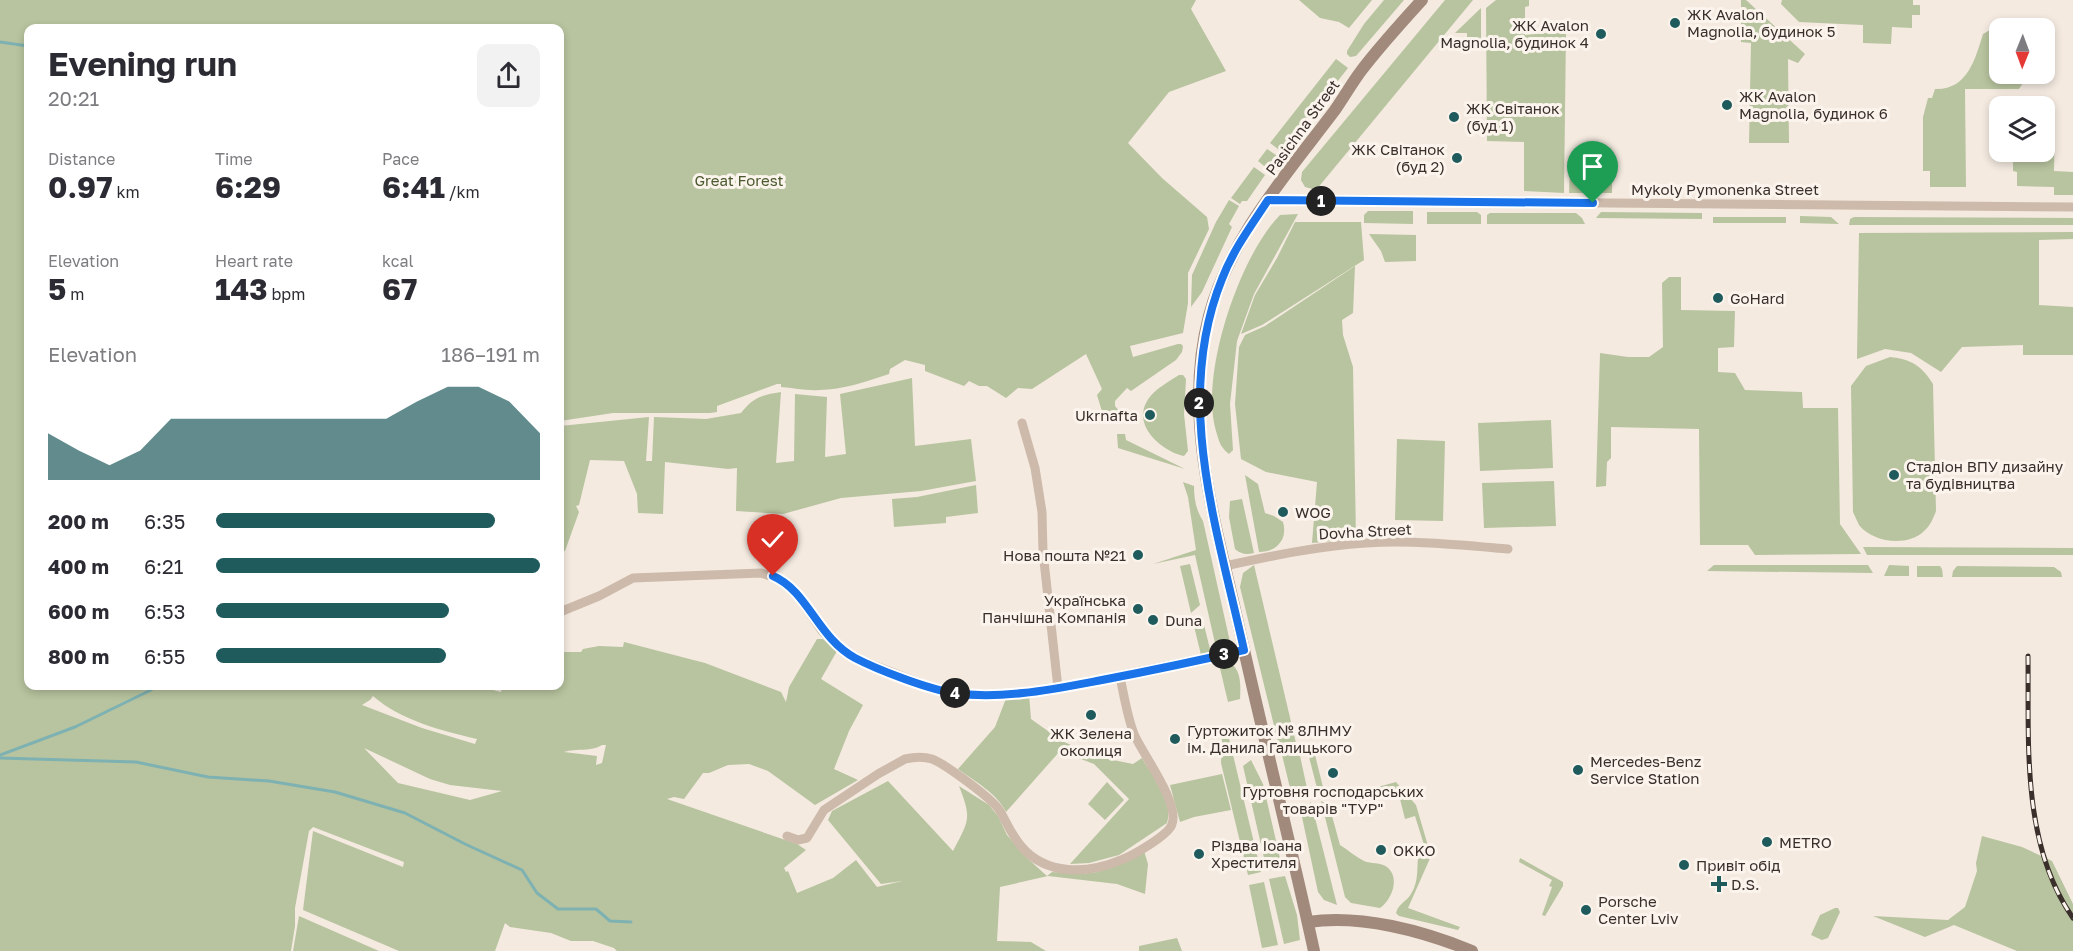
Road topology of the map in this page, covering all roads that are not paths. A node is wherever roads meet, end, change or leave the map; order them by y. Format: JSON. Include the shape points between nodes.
{"nodes":[{"id":1,"x":1422,"y":0,"type":"edge"},
{"id":2,"x":1268,"y":200,"type":"junction"},
{"id":3,"x":2073,"y":207,"type":"edge"},
{"id":4,"x":1022,"y":423,"type":"dead end"},
{"id":5,"x":1508,"y":549,"type":"dead end"},
{"id":6,"x":1225,"y":566,"type":"junction"},
{"id":7,"x":564,"y":610,"type":"edge"},
{"id":8,"x":1244,"y":650,"type":"junction"},
{"id":9,"x":1120,"y":677,"type":"junction"},
{"id":10,"x":1058,"y":688,"type":"junction"},
{"id":11,"x":787,"y":836,"type":"dead end"},
{"id":12,"x":1308,"y":922,"type":"junction"},
{"id":13,"x":1314,"y":951,"type":"edge"},
{"id":14,"x":1472,"y":951,"type":"edge"}],
"edges":[{"from":1,"to":2,"type":"main road","name":"Pasichna Street","via":[[1360,71]]},
{"from":2,"to":3,"type":"street","name":"Mykoly Pymonenka Street"},
{"from":2,"to":6,"type":"main road","name":"Pasichna Street","via":[[1238,244],[1222,277],[1201,355],[1201,436]]},
{"from":4,"to":10,"type":"street","via":[[1042,512]]},
{"from":5,"to":6,"type":"street","name":"Dovha Street","via":[[1440,543],[1366,543]]},
{"from":6,"to":8,"type":"main road","name":"Pasichna Street"},
{"from":7,"to":10,"type":"street","via":[[633,578],[761,573],[792,587],[841,649],[869,664],[954,693],[1003,695]]},
{"from":8,"to":9,"type":"street"},
{"from":8,"to":12,"type":"main road","name":"Pasichna Street"},
{"from":9,"to":10,"type":"street"},
{"from":9,"to":11,"type":"street","via":[[1134,733],[1169,798],[1173,820],[1168,832],[1125,858],[1080,871],[1041,862],[1021,846],[992,801],[942,764],[917,756],[905,759],[834,802],[821,813],[807,838]]},
{"from":12,"to":13,"type":"main road","name":"Pasichna Street"},
{"from":12,"to":14,"type":"main road","via":[[1363,922],[1424,935]]}]}
